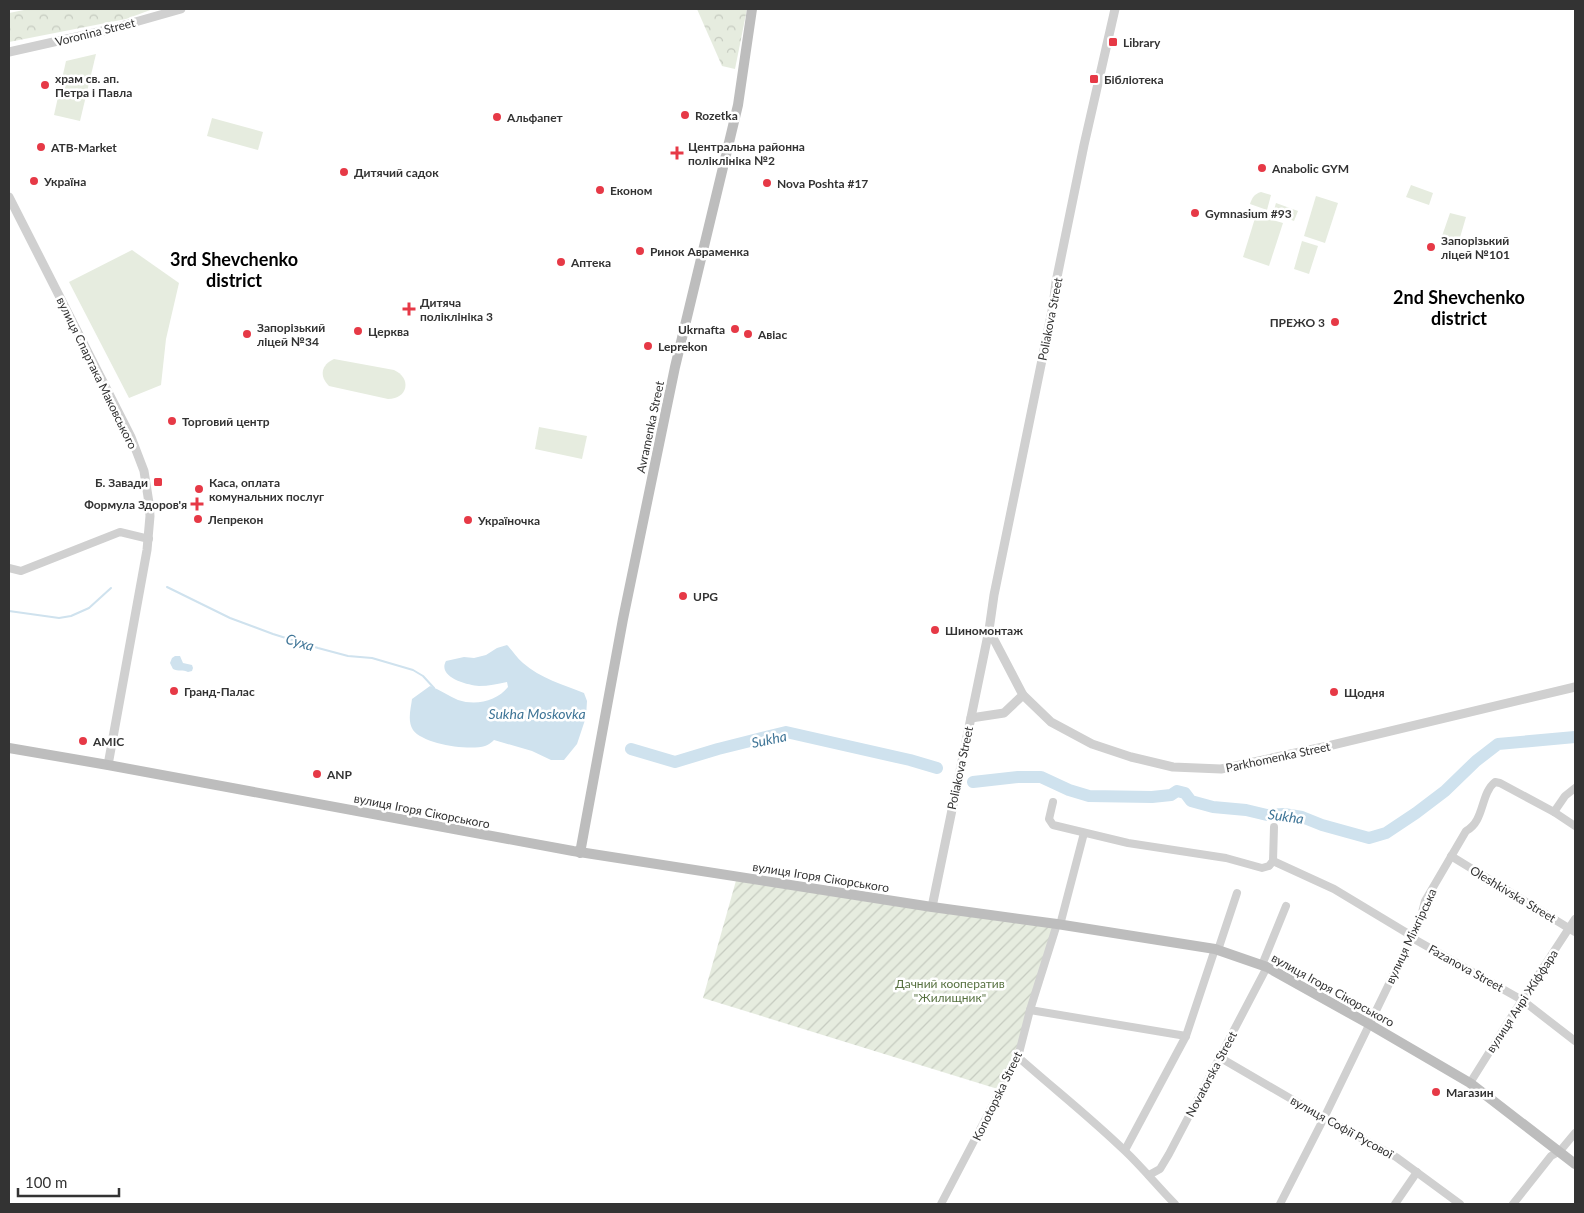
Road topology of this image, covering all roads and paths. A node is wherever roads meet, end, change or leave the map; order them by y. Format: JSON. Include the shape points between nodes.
{"nodes":[{"id":1,"x":181,"y":9,"type":"edge"},
{"id":2,"x":752,"y":9,"type":"edge"},
{"id":3,"x":1115,"y":9,"type":"edge"},
{"id":4,"x":9,"y":52,"type":"edge"},
{"id":5,"x":9,"y":197,"type":"edge"},
{"id":6,"x":149,"y":539,"type":"junction"},
{"id":7,"x":9,"y":568,"type":"edge"},
{"id":8,"x":989,"y":630,"type":"junction"},
{"id":9,"x":1575,"y":687,"type":"edge"},
{"id":10,"x":1023,"y":695,"type":"junction"},
{"id":11,"x":971,"y":718,"type":"junction"},
{"id":12,"x":9,"y":748,"type":"edge"},
{"id":13,"x":108,"y":765,"type":"junction"},
{"id":14,"x":1575,"y":788,"type":"edge"},
{"id":15,"x":1053,"y":802,"type":"dead end"},
{"id":16,"x":1554,"y":812,"type":"junction"},
{"id":17,"x":1575,"y":826,"type":"edge"},
{"id":18,"x":1274,"y":827,"type":"dead end"},
{"id":19,"x":1084,"y":833,"type":"junction"},
{"id":20,"x":580,"y":852,"type":"junction"},
{"id":21,"x":1451,"y":856,"type":"junction"},
{"id":22,"x":1273,"y":861,"type":"junction"},
{"id":23,"x":1237,"y":893,"type":"dead end"},
{"id":24,"x":1286,"y":906,"type":"dead end"},
{"id":25,"x":932,"y":907,"type":"junction"},
{"id":26,"x":1575,"y":919,"type":"edge"},
{"id":27,"x":1058,"y":925,"type":"junction"},
{"id":28,"x":1572,"y":930,"type":"edge"},
{"id":29,"x":1412,"y":936,"type":"junction"},
{"id":30,"x":1216,"y":949,"type":"junction"},
{"id":31,"x":1265,"y":966,"type":"junction"},
{"id":32,"x":1522,"y":1000,"type":"junction"},
{"id":33,"x":1030,"y":1010,"type":"junction"},
{"id":34,"x":1369,"y":1024,"type":"junction"},
{"id":35,"x":1186,"y":1036,"type":"junction"},
{"id":36,"x":1575,"y":1041,"type":"edge"},
{"id":37,"x":1219,"y":1057,"type":"junction"},
{"id":38,"x":1018,"y":1058,"type":"junction"},
{"id":39,"x":1470,"y":1083,"type":"junction"},
{"id":40,"x":1324,"y":1118,"type":"junction"},
{"id":41,"x":1575,"y":1134,"type":"edge"},
{"id":42,"x":1125,"y":1150,"type":"junction"},
{"id":43,"x":1560,"y":1151,"type":"junction"},
{"id":44,"x":1575,"y":1164,"type":"edge"},
{"id":45,"x":1417,"y":1172,"type":"junction"},
{"id":46,"x":1149,"y":1175,"type":"junction"},
{"id":47,"x":941,"y":1204,"type":"edge"},
{"id":48,"x":1175,"y":1204,"type":"edge"},
{"id":49,"x":1280,"y":1204,"type":"edge"},
{"id":50,"x":1395,"y":1204,"type":"edge"},
{"id":51,"x":1460,"y":1204,"type":"edge"},
{"id":52,"x":1513,"y":1204,"type":"edge"}],
"edges":[{"from":1,"to":4,"type":"street","name":"Voronina Street"},
{"from":2,"to":20,"type":"main road","name":"Avramenka Street","via":[[738,105],[674,376],[623,619]]},
{"from":3,"to":8,"type":"street","name":"Poliakova Street","via":[[1056,282]]},
{"from":5,"to":6,"type":"street","name":"вулиця Спартака Маковського","via":[[131,437],[144,471],[150,516]]},
{"from":6,"to":7,"type":"street","via":[[120,532],[21,571]]},
{"from":6,"to":13,"type":"street","name":"вулиця Спартака Маковського"},
{"from":8,"to":10,"type":"street"},
{"from":8,"to":11,"type":"street","name":"Poliakova Street"},
{"from":9,"to":10,"type":"street","name":"Parkhomenka Street","via":[[1221,769],[1173,767],[1092,744],[1050,722]]},
{"from":10,"to":11,"type":"street","via":[[1004,713]]},
{"from":11,"to":25,"type":"street","name":"Poliakova Street"},
{"from":12,"to":13,"type":"main road","name":"вулиця Ігоря Сікорського"},
{"from":13,"to":20,"type":"main road","name":"вулиця Ігоря Сікорського"},
{"from":14,"to":16,"type":"street"},
{"from":15,"to":19,"type":"street","via":[[1049,819],[1053,825]]},
{"from":16,"to":17,"type":"street"},
{"from":16,"to":21,"type":"street","name":"вулиця Міжгірська","via":[[1495,782],[1490,786],[1473,828],[1466,831]]},
{"from":18,"to":22,"type":"street"},
{"from":19,"to":22,"type":"street","via":[[1226,858],[1262,868]]},
{"from":19,"to":27,"type":"street","name":"Konotopska Street"},
{"from":20,"to":25,"type":"main road","name":"вулиця Ігоря Сікорського"},
{"from":21,"to":28,"type":"street","name":"Oleshkivska Street"},
{"from":21,"to":29,"type":"street","name":"вулиця Міжгірська","via":[[1425,901]]},
{"from":22,"to":29,"type":"street","name":"Fazanova Street","via":[[1334,889]]},
{"from":23,"to":30,"type":"street"},
{"from":24,"to":31,"type":"street","name":"Novatorska Street"},
{"from":25,"to":27,"type":"main road","name":"вулиця Ігоря Сікорського"},
{"from":26,"to":28,"type":"street","name":"вулиця Анрі Жіффара"},
{"from":27,"to":30,"type":"main road","name":"вулиця Ігоря Сікорського"},
{"from":27,"to":33,"type":"street","name":"Konotopska Street"},
{"from":28,"to":32,"type":"street","name":"вулиця Анрі Жіффара"},
{"from":29,"to":32,"type":"street","name":"Fazanova Street"},
{"from":29,"to":34,"type":"street","name":"вулиця Міжгірська"},
{"from":30,"to":31,"type":"main road","name":"вулиця Ігоря Сікорського"},
{"from":30,"to":35,"type":"street"},
{"from":31,"to":34,"type":"main road","name":"вулиця Ігоря Сікорського"},
{"from":31,"to":37,"type":"street","name":"Novatorska Street"},
{"from":32,"to":36,"type":"street","name":"Fazanova Street"},
{"from":32,"to":39,"type":"street","name":"вулиця Анрі Жіффара"},
{"from":33,"to":35,"type":"street"},
{"from":33,"to":38,"type":"street","name":"Konotopska Street"},
{"from":34,"to":39,"type":"main road","name":"вулиця Ігоря Сікорського"},
{"from":34,"to":40,"type":"street","name":"вулиця Міжгірська"},
{"from":35,"to":42,"type":"street"},
{"from":37,"to":40,"type":"street","name":"вулиця Софії Русової"},
{"from":37,"to":46,"type":"street","name":"Novatorska Street","via":[[1160,1169]]},
{"from":38,"to":42,"type":"street"},
{"from":38,"to":47,"type":"street","name":"Konotopska Street"},
{"from":39,"to":43,"type":"main road","name":"вулиця Ігоря Сікорського"},
{"from":40,"to":45,"type":"street","name":"вулиця Софії Русової"},
{"from":40,"to":49,"type":"street","name":"вулиця Міжгірська"},
{"from":41,"to":43,"type":"street"},
{"from":42,"to":46,"type":"street"},
{"from":43,"to":44,"type":"main road","name":"вулиця Ігоря Сікорського"},
{"from":43,"to":52,"type":"street","via":[[1551,1156]]},
{"from":45,"to":50,"type":"street"},
{"from":45,"to":51,"type":"street","name":"вулиця Софії Русової"},
{"from":46,"to":48,"type":"street"}]}
